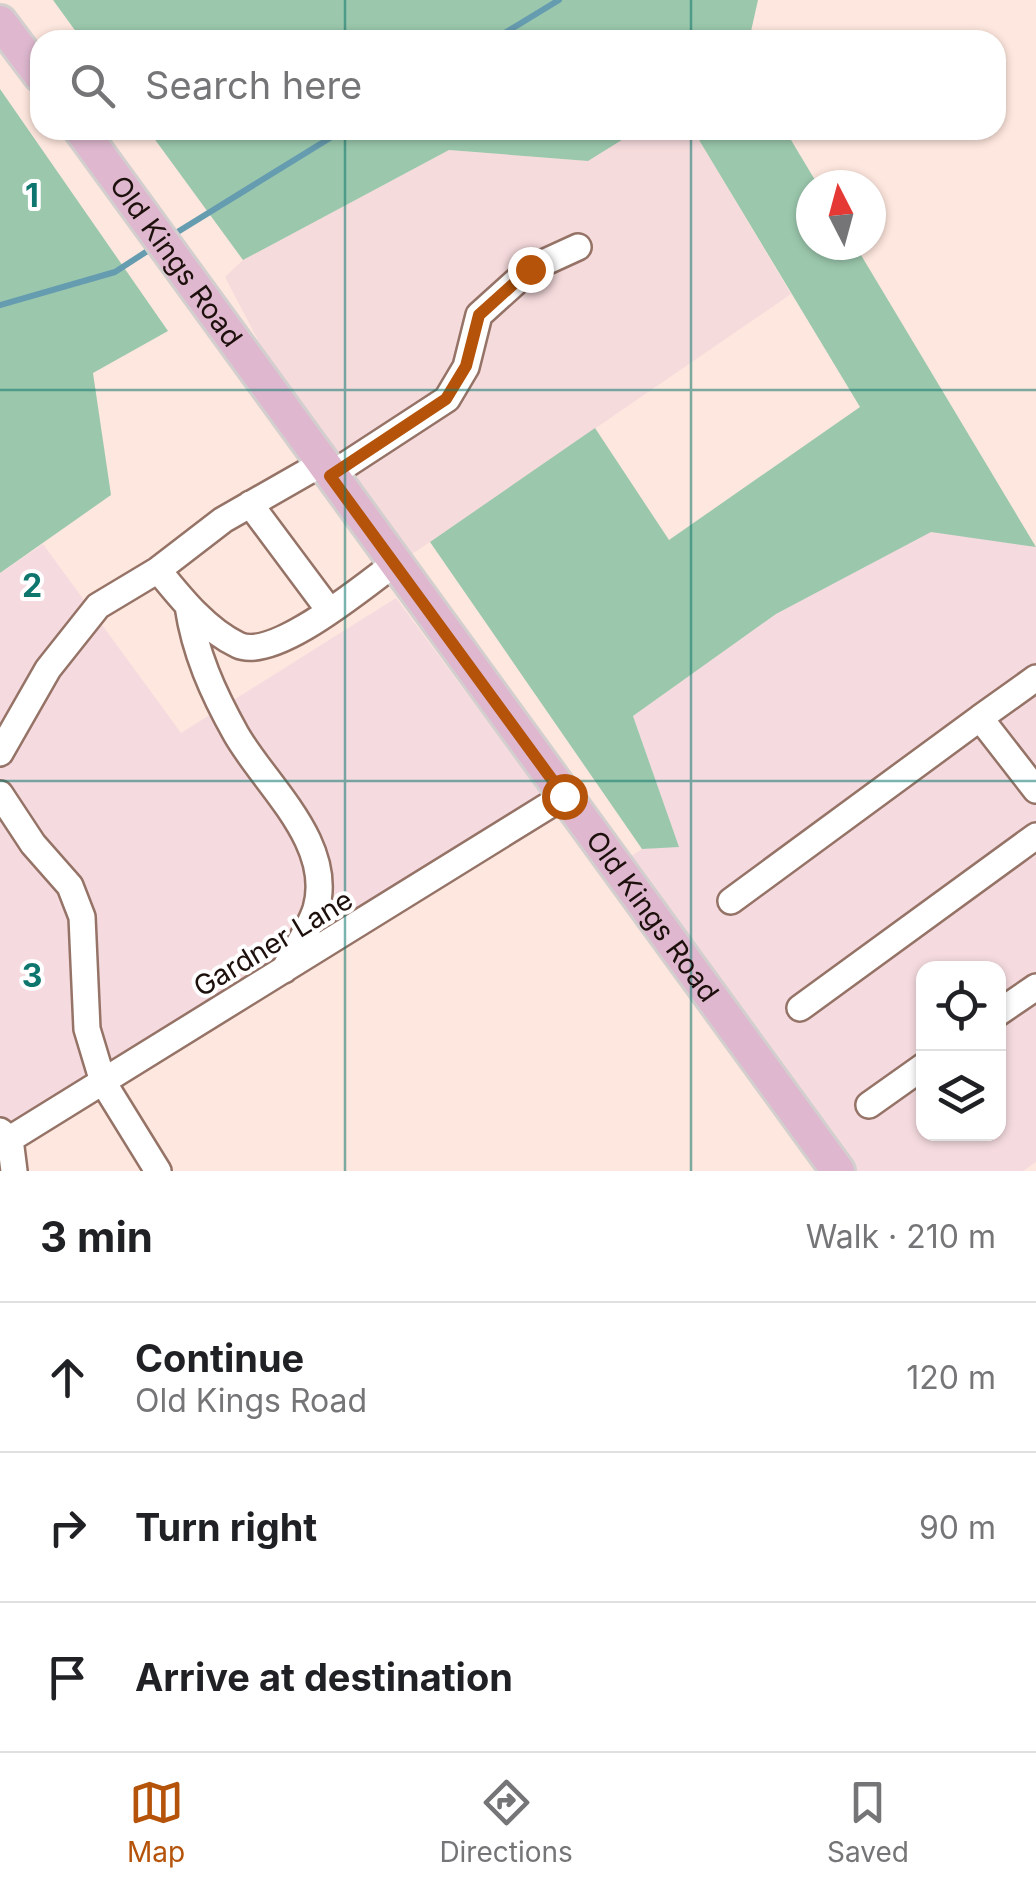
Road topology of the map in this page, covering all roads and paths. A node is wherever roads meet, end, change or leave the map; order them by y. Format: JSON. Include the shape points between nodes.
{"nodes":[{"id":1,"x":0,"y":22,"type":"edge"},
{"id":2,"x":30,"y":62,"type":"edge"},
{"id":3,"x":88,"y":140,"type":"edge"},
{"id":4,"x":578,"y":247,"type":"dead end"},
{"id":5,"x":325,"y":470,"type":"junction"},
{"id":6,"x":250,"y":504,"type":"junction"},
{"id":7,"x":394,"y":564,"type":"junction"},
{"id":8,"x":158,"y":570,"type":"junction"},
{"id":9,"x":188,"y":606,"type":"junction"},
{"id":10,"x":329,"y":610,"type":"junction"},
{"id":11,"x":1036,"y":678,"type":"edge"},
{"id":12,"x":980,"y":718,"type":"junction"},
{"id":13,"x":0,"y":753,"type":"edge"},
{"id":14,"x":1036,"y":790,"type":"edge"},
{"id":15,"x":0,"y":794,"type":"edge"},
{"id":16,"x":564,"y":796,"type":"junction"},
{"id":17,"x":1036,"y":836,"type":"edge"},
{"id":18,"x":731,"y":901,"type":"dead end"},
{"id":19,"x":282,"y":973,"type":"junction"},
{"id":20,"x":1036,"y":987,"type":"edge"},
{"id":21,"x":800,"y":1008,"type":"dead end"},
{"id":22,"x":1006,"y":1008,"type":"edge"},
{"id":23,"x":916,"y":1072,"type":"edge"},
{"id":24,"x":102,"y":1082,"type":"junction"},
{"id":25,"x":869,"y":1104,"type":"dead end"},
{"id":26,"x":5,"y":1135,"type":"edge"},
{"id":27,"x":14,"y":1171,"type":"edge"},
{"id":28,"x":158,"y":1171,"type":"edge"},
{"id":29,"x":838,"y":1171,"type":"edge"}],
"edges":[{"from":1,"to":2,"type":"main road"},
{"from":3,"to":5,"type":"main road","name":"Old Kings Road"},
{"from":4,"to":5,"type":"street","via":[[530,269],[479,315],[466,366],[446,399]]},
{"from":5,"to":6,"type":"street"},
{"from":5,"to":7,"type":"main road","name":"Old Kings Road"},
{"from":6,"to":8,"type":"street"},
{"from":6,"to":10,"type":"street"},
{"from":7,"to":10,"type":"street"},
{"from":7,"to":16,"type":"main road","name":"Old Kings Road"},
{"from":8,"to":9,"type":"street"},
{"from":8,"to":13,"type":"street","via":[[98,606],[48,669]]},
{"from":9,"to":10,"type":"street","via":[[240,646],[274,643]]},
{"from":9,"to":19,"type":"street","via":[[215,697],[307,840],[317,878],[317,906]]},
{"from":11,"to":12,"type":"street"},
{"from":12,"to":14,"type":"street"},
{"from":12,"to":18,"type":"street"},
{"from":15,"to":24,"type":"street","via":[[70,886],[82,917],[88,1029]]},
{"from":16,"to":19,"type":"street","name":"Gardner Lane"},
{"from":16,"to":29,"type":"main road","name":"Old Kings Road"},
{"from":17,"to":21,"type":"street"},
{"from":19,"to":24,"type":"street","name":"Gardner Lane"},
{"from":20,"to":22,"type":"street"},
{"from":23,"to":25,"type":"street"},
{"from":24,"to":26,"type":"street","name":"Gardner Lane"},
{"from":24,"to":28,"type":"street"},
{"from":26,"to":27,"type":"street"}]}
